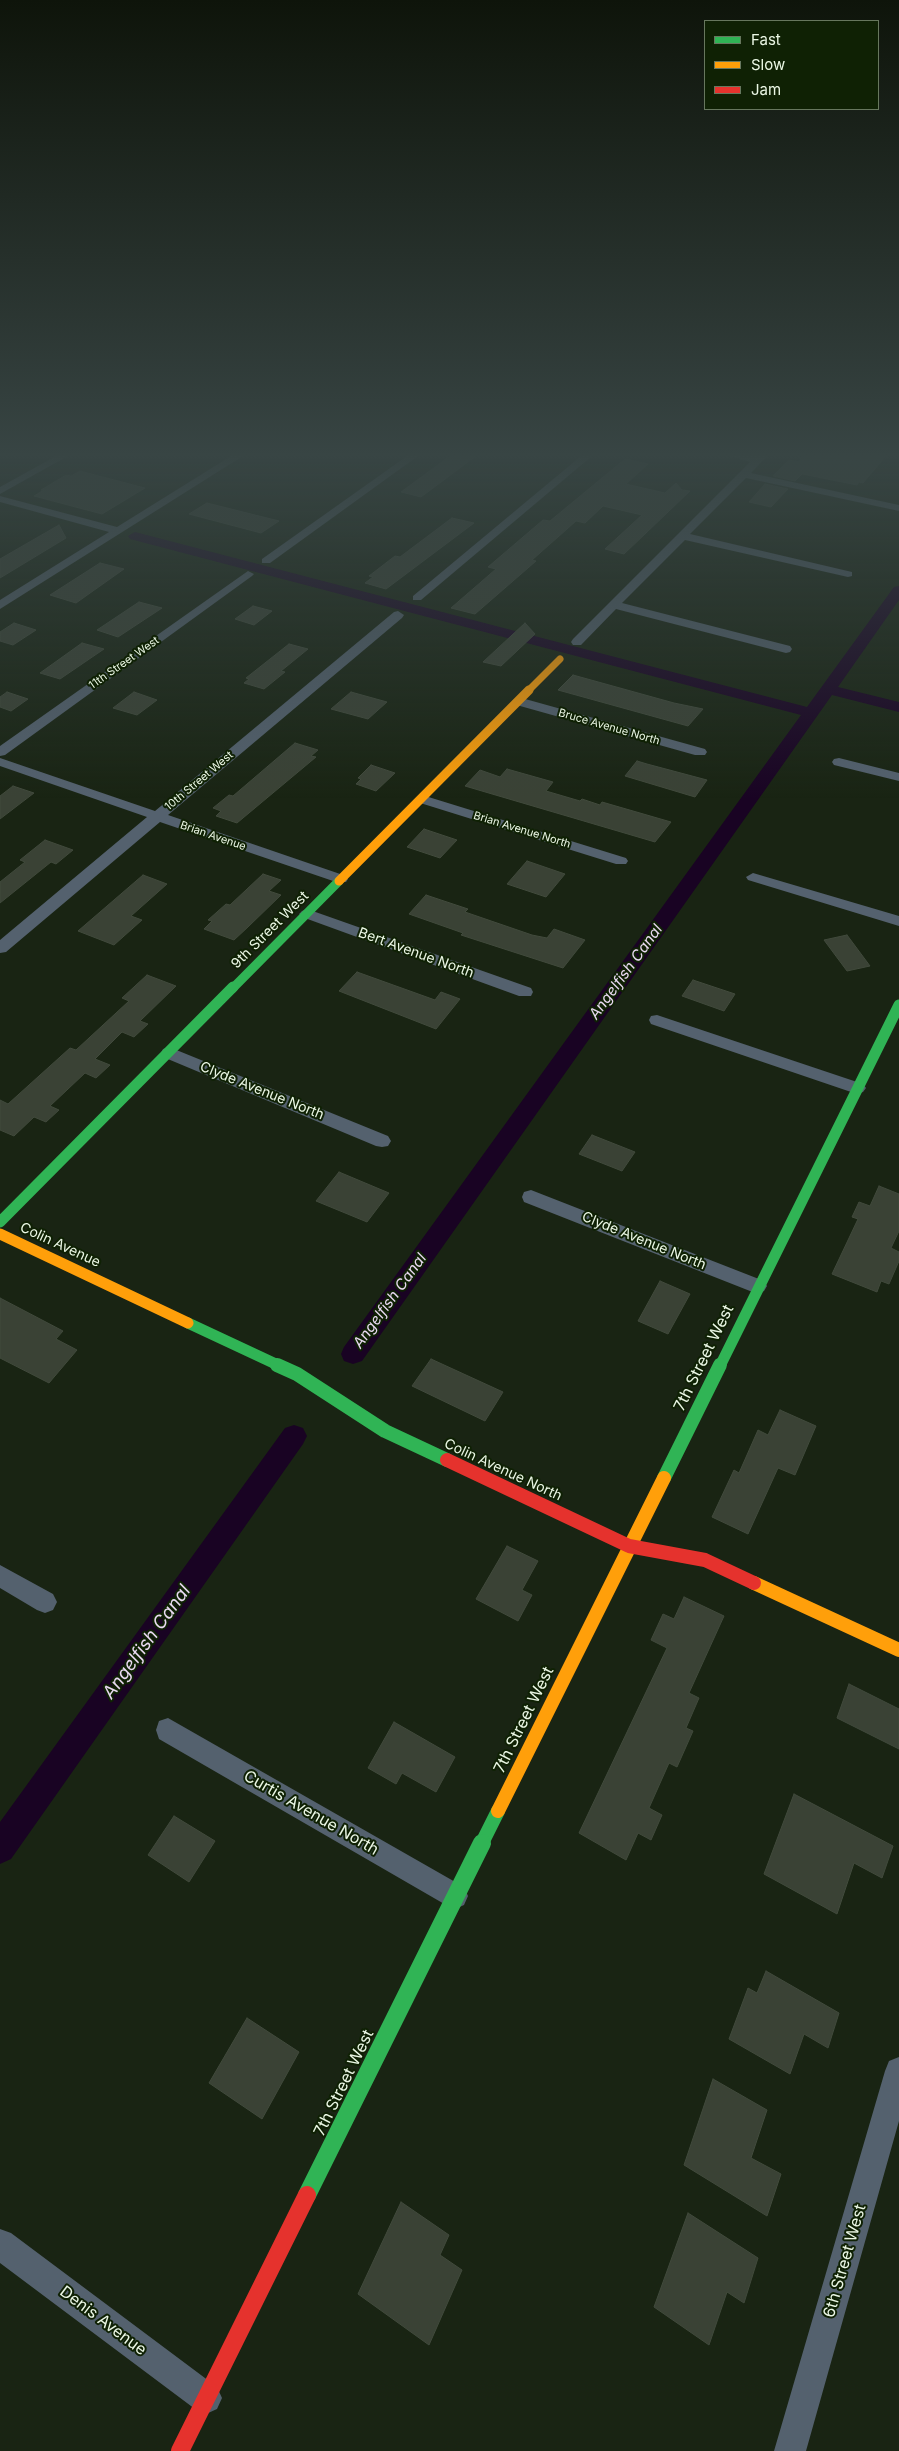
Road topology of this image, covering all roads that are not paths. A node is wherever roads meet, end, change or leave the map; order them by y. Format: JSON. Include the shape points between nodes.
{"nodes":[{"id":1,"x":55,"y":570,"type":"edge"},
{"id":2,"x":450,"y":570,"type":"edge"},
{"id":3,"x":649,"y":570,"type":"edge"},
{"id":4,"x":832,"y":570,"type":"edge"},
{"id":5,"x":248,"y":574,"type":"dead end"},
{"id":6,"x":848,"y":574,"type":"dead end"},
{"id":7,"x":417,"y":598,"type":"dead end"},
{"id":8,"x":0,"y":605,"type":"edge"},
{"id":9,"x":614,"y":605,"type":"junction"},
{"id":10,"x":398,"y":615,"type":"dead end"},
{"id":11,"x":577,"y":642,"type":"dead end"},
{"id":12,"x":786,"y":649,"type":"dead end"},
{"id":13,"x":560,"y":659,"type":"dead end"},
{"id":14,"x":518,"y":701,"type":"junction"},
{"id":15,"x":0,"y":752,"type":"edge"},
{"id":16,"x":700,"y":752,"type":"dead end"},
{"id":17,"x":0,"y":762,"type":"edge"},
{"id":18,"x":839,"y":762,"type":"dead end"},
{"id":19,"x":899,"y":777,"type":"edge"},
{"id":20,"x":422,"y":799,"type":"junction"},
{"id":21,"x":157,"y":816,"type":"junction"},
{"id":22,"x":622,"y":861,"type":"dead end"},
{"id":23,"x":753,"y":876,"type":"dead end"},
{"id":24,"x":341,"y":879,"type":"junction"},
{"id":25,"x":307,"y":914,"type":"junction"},
{"id":26,"x":899,"y":921,"type":"edge"},
{"id":27,"x":0,"y":948,"type":"edge"},
{"id":28,"x":525,"y":992,"type":"dead end"},
{"id":29,"x":899,"y":1005,"type":"edge"},
{"id":30,"x":657,"y":1020,"type":"dead end"},
{"id":31,"x":169,"y":1053,"type":"junction"},
{"id":32,"x":857,"y":1088,"type":"junction"},
{"id":33,"x":382,"y":1141,"type":"dead end"},
{"id":34,"x":530,"y":1197,"type":"dead end"},
{"id":35,"x":0,"y":1222,"type":"edge"},
{"id":36,"x":0,"y":1234,"type":"edge"},
{"id":37,"x":108,"y":1284,"type":"joint"},
{"id":38,"x":757,"y":1286,"type":"junction"},
{"id":39,"x":629,"y":1546,"type":"junction"},
{"id":40,"x":0,"y":1576,"type":"edge"},
{"id":41,"x":45,"y":1602,"type":"dead end"},
{"id":42,"x":899,"y":1650,"type":"edge"},
{"id":43,"x":168,"y":1730,"type":"dead end"},
{"id":44,"x":455,"y":1896,"type":"junction"},
{"id":45,"x":899,"y":2071,"type":"edge"},
{"id":46,"x":0,"y":2244,"type":"edge"},
{"id":47,"x":206,"y":2398,"type":"junction"},
{"id":48,"x":180,"y":2451,"type":"edge"},
{"id":49,"x":790,"y":2451,"type":"edge"}],
"edges":[{"from":1,"to":8,"type":"street"},
{"from":2,"to":7,"type":"street"},
{"from":3,"to":9,"type":"street"},
{"from":4,"to":6,"type":"street"},
{"from":5,"to":15,"type":"street","name":"11th Street West"},
{"from":9,"to":11,"type":"street"},
{"from":9,"to":12,"type":"street"},
{"from":10,"to":21,"type":"street","name":"10th Street West"},
{"from":13,"to":14,"type":"street","name":"9th Street West"},
{"from":14,"to":16,"type":"street","name":"Bruce Avenue North"},
{"from":14,"to":20,"type":"street","name":"9th Street West"},
{"from":17,"to":21,"type":"street","name":"Brian Avenue"},
{"from":18,"to":19,"type":"street"},
{"from":20,"to":22,"type":"street","name":"Brian Avenue North"},
{"from":20,"to":24,"type":"street","name":"9th Street West"},
{"from":21,"to":24,"type":"street","name":"Brian Avenue"},
{"from":21,"to":27,"type":"street","name":"10th Street West"},
{"from":23,"to":26,"type":"street"},
{"from":24,"to":25,"type":"street","name":"9th Street West"},
{"from":25,"to":28,"type":"street","name":"Bert Avenue North"},
{"from":25,"to":31,"type":"street","name":"9th Street West"},
{"from":29,"to":32,"type":"street","name":"7th Street West"},
{"from":30,"to":32,"type":"street"},
{"from":31,"to":33,"type":"street","name":"Clyde Avenue North"},
{"from":31,"to":35,"type":"street","name":"9th Street West"},
{"from":32,"to":38,"type":"street","name":"7th Street West"},
{"from":34,"to":38,"type":"street","name":"Clyde Avenue North"},
{"from":36,"to":37,"type":"street","name":"Colin Avenue"},
{"from":37,"to":39,"type":"street","name":"Colin Avenue North","via":[[297,1374],[385,1431]]},
{"from":38,"to":39,"type":"street","name":"7th Street West"},
{"from":39,"to":42,"type":"street","name":"Colin Avenue North","via":[[705,1560]]},
{"from":39,"to":44,"type":"street","name":"7th Street West"},
{"from":40,"to":41,"type":"street"},
{"from":43,"to":44,"type":"street","name":"Curtis Avenue North"},
{"from":44,"to":47,"type":"street","name":"7th Street West"},
{"from":45,"to":49,"type":"street","name":"6th Street West"},
{"from":46,"to":47,"type":"street","name":"Denis Avenue"},
{"from":47,"to":48,"type":"street","name":"7th Street West"}]}
